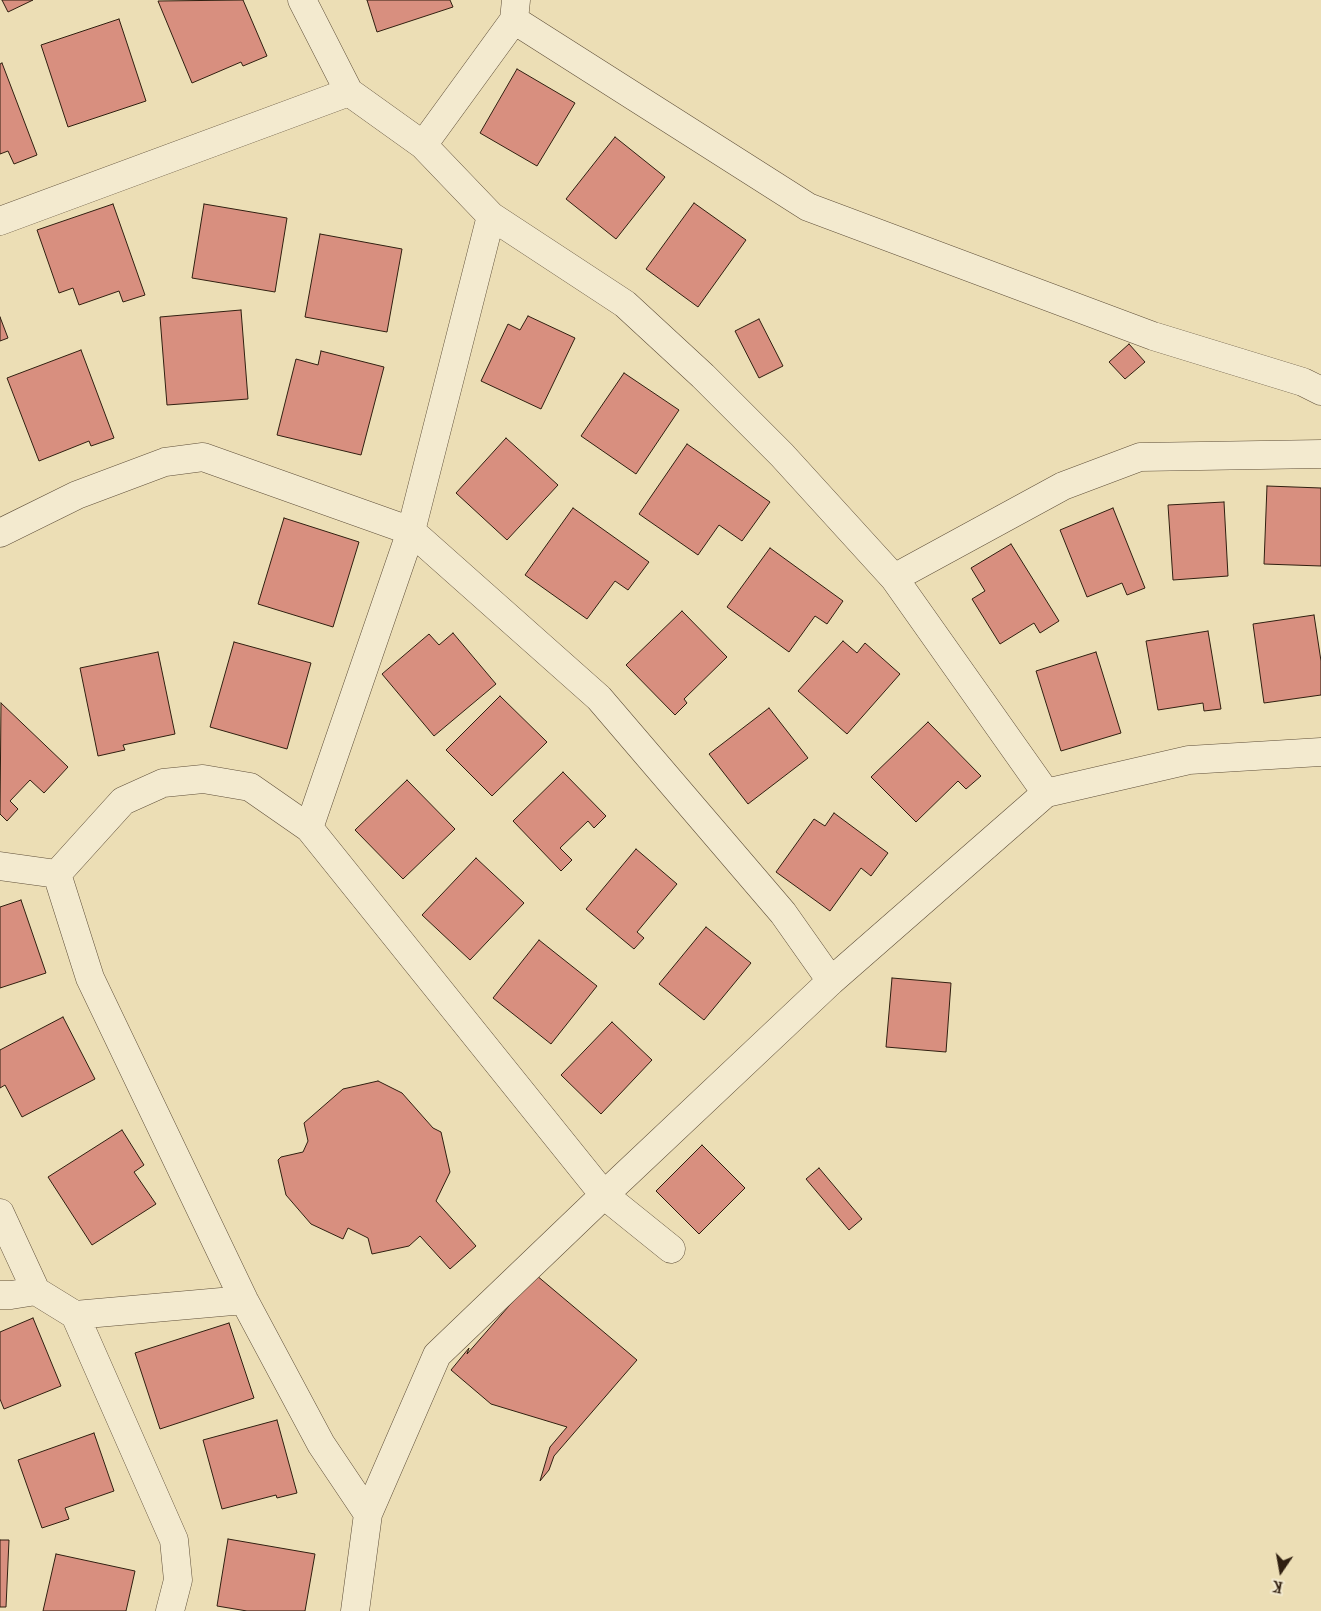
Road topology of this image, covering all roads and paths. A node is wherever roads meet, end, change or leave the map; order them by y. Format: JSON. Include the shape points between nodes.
{"nodes":[{"id":1,"x":302,"y":0,"type":"edge"},
{"id":2,"x":515,"y":10,"type":"edge"},
{"id":3,"x":349,"y":92,"type":"junction"},
{"id":4,"x":423,"y":145,"type":"junction"},
{"id":5,"x":491,"y":216,"type":"junction"},
{"id":6,"x":0,"y":220,"type":"edge"},
{"id":7,"x":1321,"y":391,"type":"edge"},
{"id":8,"x":1321,"y":454,"type":"edge"},
{"id":9,"x":412,"y":531,"type":"junction"},
{"id":10,"x":0,"y":533,"type":"edge"},
{"id":11,"x":894,"y":578,"type":"junction"},
{"id":12,"x":1321,"y":752,"type":"edge"},
{"id":13,"x":1046,"y":793,"type":"junction"},
{"id":14,"x":309,"y":828,"type":"junction"},
{"id":15,"x":0,"y":866,"type":"edge"},
{"id":16,"x":56,"y":874,"type":"junction"},
{"id":17,"x":831,"y":981,"type":"junction"},
{"id":18,"x":604,"y":1195,"type":"junction"},
{"id":19,"x":0,"y":1213,"type":"edge"},
{"id":20,"x":671,"y":1249,"type":"dead end"},
{"id":21,"x":36,"y":1291,"type":"junction"},
{"id":22,"x":0,"y":1295,"type":"edge"},
{"id":23,"x":244,"y":1300,"type":"junction"},
{"id":24,"x":75,"y":1315,"type":"junction"},
{"id":25,"x":368,"y":1514,"type":"junction"},
{"id":26,"x":170,"y":1611,"type":"edge"},
{"id":27,"x":355,"y":1611,"type":"edge"}],
"edges":[{"from":1,"to":3,"type":"street"},
{"from":2,"to":4,"type":"street"},
{"from":2,"to":7,"type":"street","via":[[808,207],[1153,336],[1303,382]]},
{"from":3,"to":4,"type":"street"},
{"from":3,"to":6,"type":"street"},
{"from":4,"to":5,"type":"street"},
{"from":5,"to":9,"type":"street"},
{"from":5,"to":11,"type":"street","via":[[625,304],[775,448]]},
{"from":8,"to":11,"type":"street","via":[[1140,457],[1063,486]]},
{"from":9,"to":10,"type":"street","via":[[203,457],[147,468],[77,495]]},
{"from":9,"to":14,"type":"street"},
{"from":9,"to":17,"type":"street","via":[[600,698],[783,912]]},
{"from":11,"to":13,"type":"street"},
{"from":12,"to":13,"type":"street","via":[[1189,760]]},
{"from":13,"to":17,"type":"street"},
{"from":14,"to":16,"type":"street","via":[[250,787],[203,779],[163,783],[123,801]]},
{"from":14,"to":18,"type":"street"},
{"from":15,"to":16,"type":"street"},
{"from":16,"to":23,"type":"street","via":[[90,978]]},
{"from":17,"to":18,"type":"street"},
{"from":18,"to":20,"type":"street"},
{"from":18,"to":25,"type":"street","via":[[437,1355]]},
{"from":19,"to":21,"type":"street"},
{"from":21,"to":22,"type":"street"},
{"from":21,"to":24,"type":"street"},
{"from":23,"to":24,"type":"street"},
{"from":23,"to":25,"type":"street","via":[[321,1444]]},
{"from":24,"to":26,"type":"street","via":[[174,1540],[178,1580]]},
{"from":25,"to":27,"type":"street"}]}
